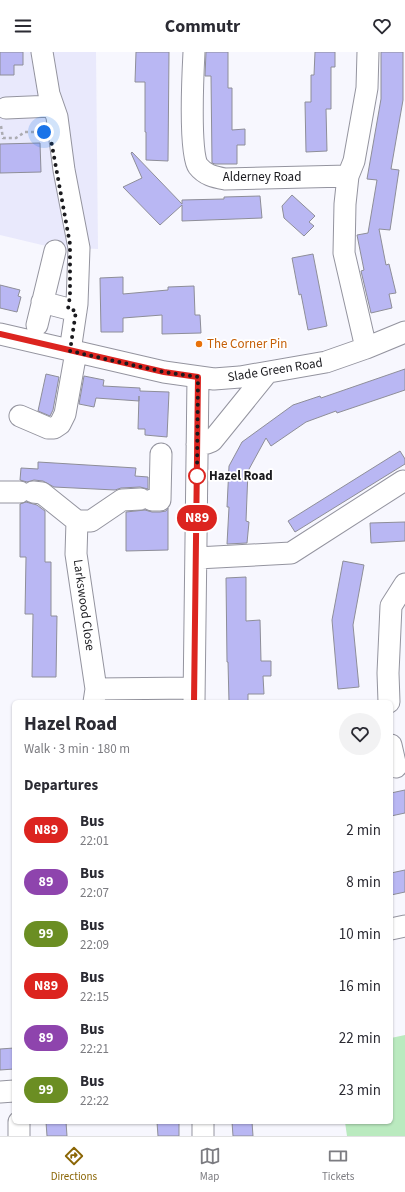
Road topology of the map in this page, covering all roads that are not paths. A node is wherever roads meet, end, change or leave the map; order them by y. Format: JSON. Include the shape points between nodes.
{"nodes":[{"id":1,"x":42,"y":52,"type":"edge"},
{"id":2,"x":194,"y":52,"type":"edge"},
{"id":3,"x":368,"y":52,"type":"edge"},
{"id":4,"x":53,"y":106,"type":"junction"},
{"id":5,"x":4,"y":115,"type":"edge"},
{"id":6,"x":348,"y":176,"type":"junction"},
{"id":7,"x":55,"y":251,"type":"dead end"},
{"id":8,"x":42,"y":302,"type":"junction"},
{"id":9,"x":76,"y":311,"type":"junction"},
{"id":10,"x":36,"y":325,"type":"dead end"},
{"id":11,"x":405,"y":332,"type":"edge"},
{"id":12,"x":0,"y":334,"type":"edge"},
{"id":13,"x":366,"y":348,"type":"junction"},
{"id":14,"x":73,"y":352,"type":"junction"},
{"id":15,"x":266,"y":373,"type":"junction"},
{"id":16,"x":198,"y":377,"type":"junction"},
{"id":17,"x":20,"y":416,"type":"dead end"},
{"id":18,"x":197,"y":444,"type":"junction"},
{"id":19,"x":161,"y":454,"type":"dead end"},
{"id":20,"x":404,"y":481,"type":"dead end"},
{"id":21,"x":18,"y":492,"type":"edge"},
{"id":22,"x":77,"y":521,"type":"junction"},
{"id":23,"x":197,"y":558,"type":"junction"},
{"id":24,"x":405,"y":584,"type":"edge"},
{"id":25,"x":397,"y":671,"type":"edge"},
{"id":26,"x":194,"y":695,"type":"edge"},
{"id":27,"x":95,"y":696,"type":"edge"},
{"id":28,"x":390,"y":700,"type":"edge"},
{"id":29,"x":393,"y":753,"type":"edge"},
{"id":30,"x":397,"y":767,"type":"edge"},
{"id":31,"x":405,"y":926,"type":"edge"},
{"id":32,"x":393,"y":929,"type":"edge"},
{"id":33,"x":12,"y":1091,"type":"edge"},
{"id":34,"x":0,"y":1092,"type":"edge"},
{"id":35,"x":19,"y":1124,"type":"edge"},
{"id":36,"x":202,"y":1124,"type":"edge"},
{"id":37,"x":19,"y":1136,"type":"edge"},
{"id":38,"x":203,"y":1136,"type":"edge"}],
"edges":[{"from":1,"to":4,"type":"street"},
{"from":2,"to":6,"type":"street","name":"Alderney Road","via":[[193,148],[197,165],[207,175],[225,179]]},
{"from":3,"to":6,"type":"street","via":[[367,88],[354,161]]},
{"from":4,"to":5,"type":"street"},
{"from":4,"to":9,"type":"street","via":[[57,117],[78,248]]},
{"from":6,"to":13,"type":"street","via":[[344,253]]},
{"from":7,"to":8,"type":"street"},
{"from":8,"to":9,"type":"street"},
{"from":8,"to":10,"type":"street"},
{"from":9,"to":14,"type":"street"},
{"from":11,"to":13,"type":"street","name":"Slade Green Road"},
{"from":12,"to":14,"type":"street","name":"Slade Green Road"},
{"from":13,"to":15,"type":"street","name":"Slade Green Road","via":[[326,362]]},
{"from":14,"to":16,"type":"street","name":"Slade Green Road"},
{"from":14,"to":17,"type":"street","via":[[65,414],[60,424],[48,428]]},
{"from":15,"to":16,"type":"street","name":"Slade Green Road","via":[[230,378]]},
{"from":15,"to":18,"type":"street","via":[[212,440]]},
{"from":16,"to":18,"type":"street"},
{"from":18,"to":23,"type":"street"},
{"from":19,"to":22,"type":"street","via":[[160,500],[122,500],[91,521]]},
{"from":20,"to":23,"type":"street","via":[[291,553]]},
{"from":21,"to":22,"type":"street","via":[[42,493]]},
{"from":22,"to":27,"type":"street","name":"Larkswood Close","via":[[76,554]]},
{"from":23,"to":26,"type":"street"},
{"from":24,"to":25,"type":"street","via":[[391,606]]},
{"from":25,"to":28,"type":"street"},
{"from":26,"to":27,"type":"street","name":"Larkswood Close"},
{"from":29,"to":30,"type":"street"},
{"from":31,"to":32,"type":"street"},
{"from":33,"to":34,"type":"street"},
{"from":35,"to":37,"type":"street"},
{"from":36,"to":38,"type":"street"}]}
